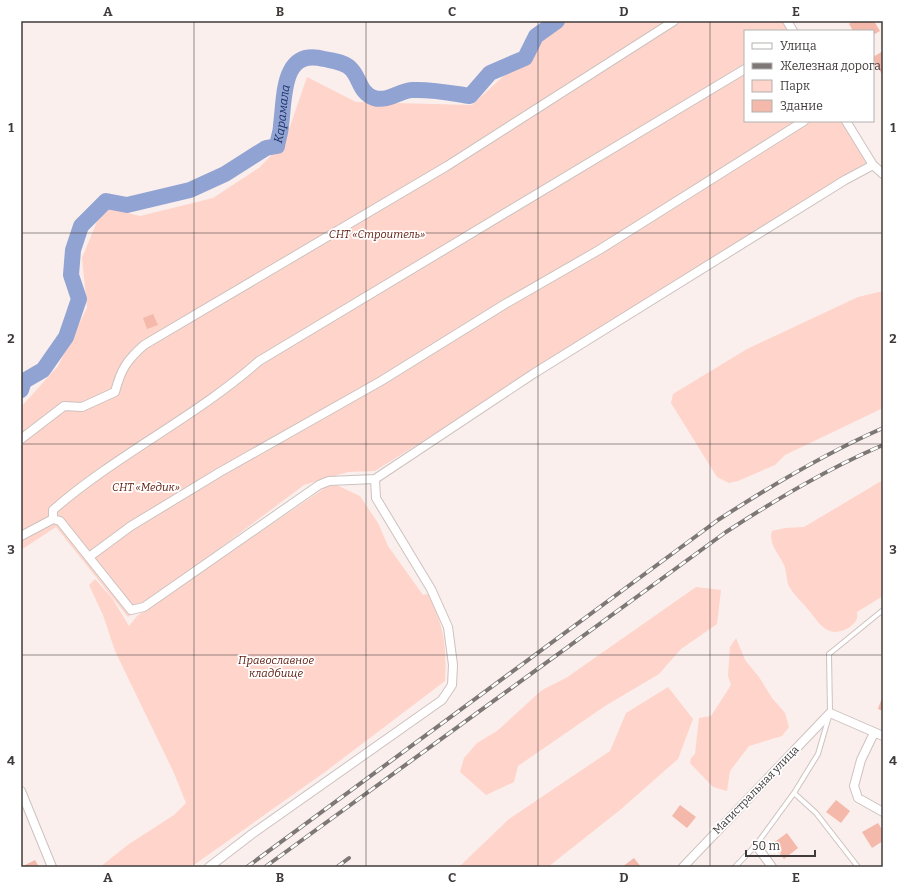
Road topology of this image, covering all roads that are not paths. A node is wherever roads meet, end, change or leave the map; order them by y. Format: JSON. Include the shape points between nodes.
{"nodes":[{"id":1,"x":674,"y":21,"type":"edge"},
{"id":2,"x":787,"y":21,"type":"edge"},
{"id":3,"x":792,"y":30,"type":"edge"},
{"id":4,"x":744,"y":70,"type":"edge"},
{"id":5,"x":802,"y":122,"type":"edge"},
{"id":6,"x":847,"y":122,"type":"edge"},
{"id":7,"x":872,"y":165,"type":"junction"},
{"id":8,"x":883,"y":174,"type":"edge"},
{"id":9,"x":21,"y":439,"type":"edge"},
{"id":10,"x":374,"y":479,"type":"junction"},
{"id":11,"x":53,"y":519,"type":"junction"},
{"id":12,"x":21,"y":536,"type":"edge"},
{"id":13,"x":89,"y":557,"type":"junction"},
{"id":14,"x":883,"y":610,"type":"edge"},
{"id":15,"x":830,"y":713,"type":"junction"},
{"id":16,"x":874,"y":733,"type":"junction"},
{"id":17,"x":883,"y":736,"type":"edge"},
{"id":18,"x":21,"y":791,"type":"edge"},
{"id":19,"x":794,"y":794,"type":"junction"},
{"id":20,"x":883,"y":812,"type":"edge"},
{"id":21,"x":756,"y":845,"type":"junction"},
{"id":22,"x":52,"y":867,"type":"edge"},
{"id":23,"x":210,"y":867,"type":"edge"},
{"id":24,"x":683,"y":867,"type":"edge"},
{"id":25,"x":735,"y":867,"type":"edge"},
{"id":26,"x":772,"y":867,"type":"edge"},
{"id":27,"x":858,"y":867,"type":"edge"}],
"edges":[{"from":1,"to":9,"type":"street","via":[[453,162],[144,345],[128,359],[115,392],[82,407],[64,406]]},
{"from":2,"to":3,"type":"street"},
{"from":4,"to":11,"type":"street","via":[[260,361],[234,384],[74,492],[53,510]]},
{"from":5,"to":13,"type":"street","via":[[598,250],[381,381],[220,472],[131,526]]},
{"from":6,"to":7,"type":"street"},
{"from":7,"to":8,"type":"street"},
{"from":7,"to":10,"type":"street","via":[[540,370]]},
{"from":10,"to":13,"type":"street","via":[[329,481],[319,485],[144,607],[131,610]]},
{"from":10,"to":23,"type":"street","via":[[376,498],[431,589],[448,627],[453,665],[452,685],[442,700],[252,834]]},
{"from":11,"to":12,"type":"street"},
{"from":11,"to":13,"type":"street","via":[[60,522]]},
{"from":14,"to":15,"type":"lane","via":[[829,654]]},
{"from":15,"to":16,"type":"street"},
{"from":15,"to":19,"type":"lane","via":[[818,754]]},
{"from":15,"to":24,"type":"street","name":"Магистральная улица"},
{"from":16,"to":17,"type":"street"},
{"from":16,"to":20,"type":"street","via":[[861,760],[854,786],[858,798]]},
{"from":18,"to":22,"type":"street"},
{"from":19,"to":21,"type":"lane"},
{"from":19,"to":27,"type":"lane","via":[[816,813]]},
{"from":21,"to":25,"type":"lane"},
{"from":21,"to":26,"type":"street"}]}
